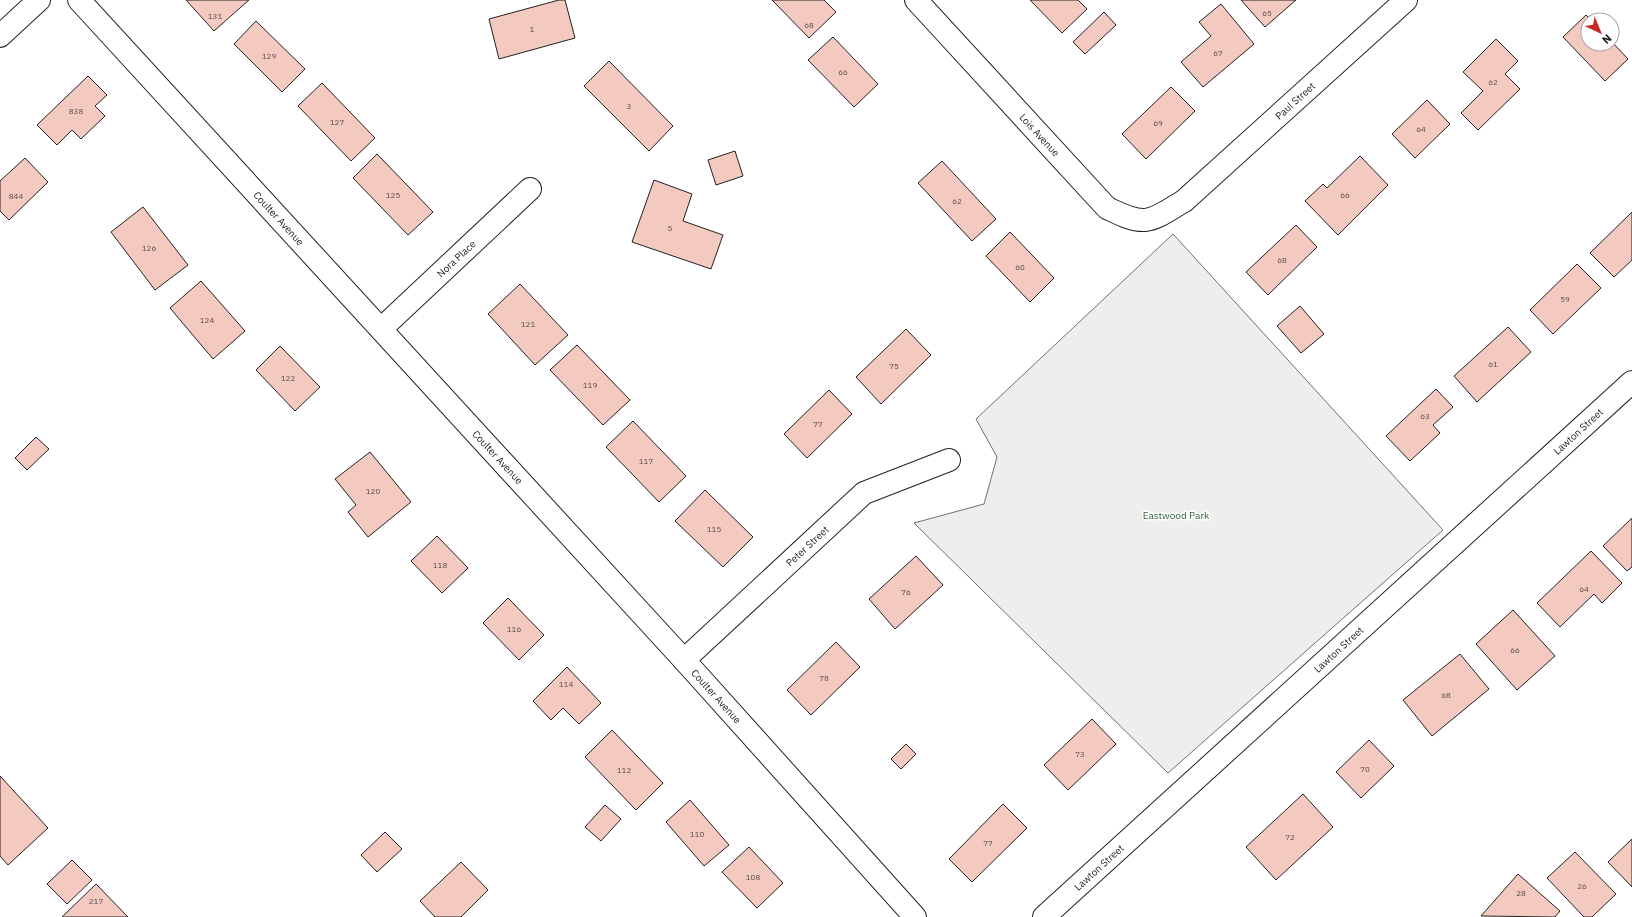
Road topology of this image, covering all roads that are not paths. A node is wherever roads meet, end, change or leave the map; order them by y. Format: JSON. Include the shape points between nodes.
{"nodes":[{"id":1,"x":39,"y":0,"type":"edge"},
{"id":2,"x":79,"y":0,"type":"edge"},
{"id":3,"x":916,"y":0,"type":"edge"},
{"id":4,"x":1406,"y":0,"type":"edge"},
{"id":5,"x":0,"y":36,"type":"edge"},
{"id":6,"x":530,"y":189,"type":"dead end"},
{"id":7,"x":1184,"y":201,"type":"joint"},
{"id":8,"x":381,"y":328,"type":"junction"},
{"id":9,"x":1632,"y":382,"type":"edge"},
{"id":10,"x":949,"y":460,"type":"dead end"},
{"id":11,"x":684,"y":660,"type":"junction"},
{"id":12,"x":915,"y":917,"type":"edge"},
{"id":13,"x":1044,"y":917,"type":"edge"}],
"edges":[{"from":1,"to":5,"type":"street"},
{"from":2,"to":8,"type":"street","name":"Coulter Avenue"},
{"from":3,"to":7,"type":"street","name":"Lois Avenue","via":[[1107,208],[1125,216],[1145,220],[1164,213]]},
{"from":4,"to":7,"type":"street","name":"Paul Street"},
{"from":6,"to":8,"type":"street","name":"Nora Place"},
{"from":8,"to":11,"type":"street","name":"Coulter Avenue"},
{"from":9,"to":13,"type":"street","name":"Lawton Street"},
{"from":10,"to":11,"type":"street","name":"Peter Street","via":[[864,493]]},
{"from":11,"to":12,"type":"street","name":"Coulter Avenue"}]}
